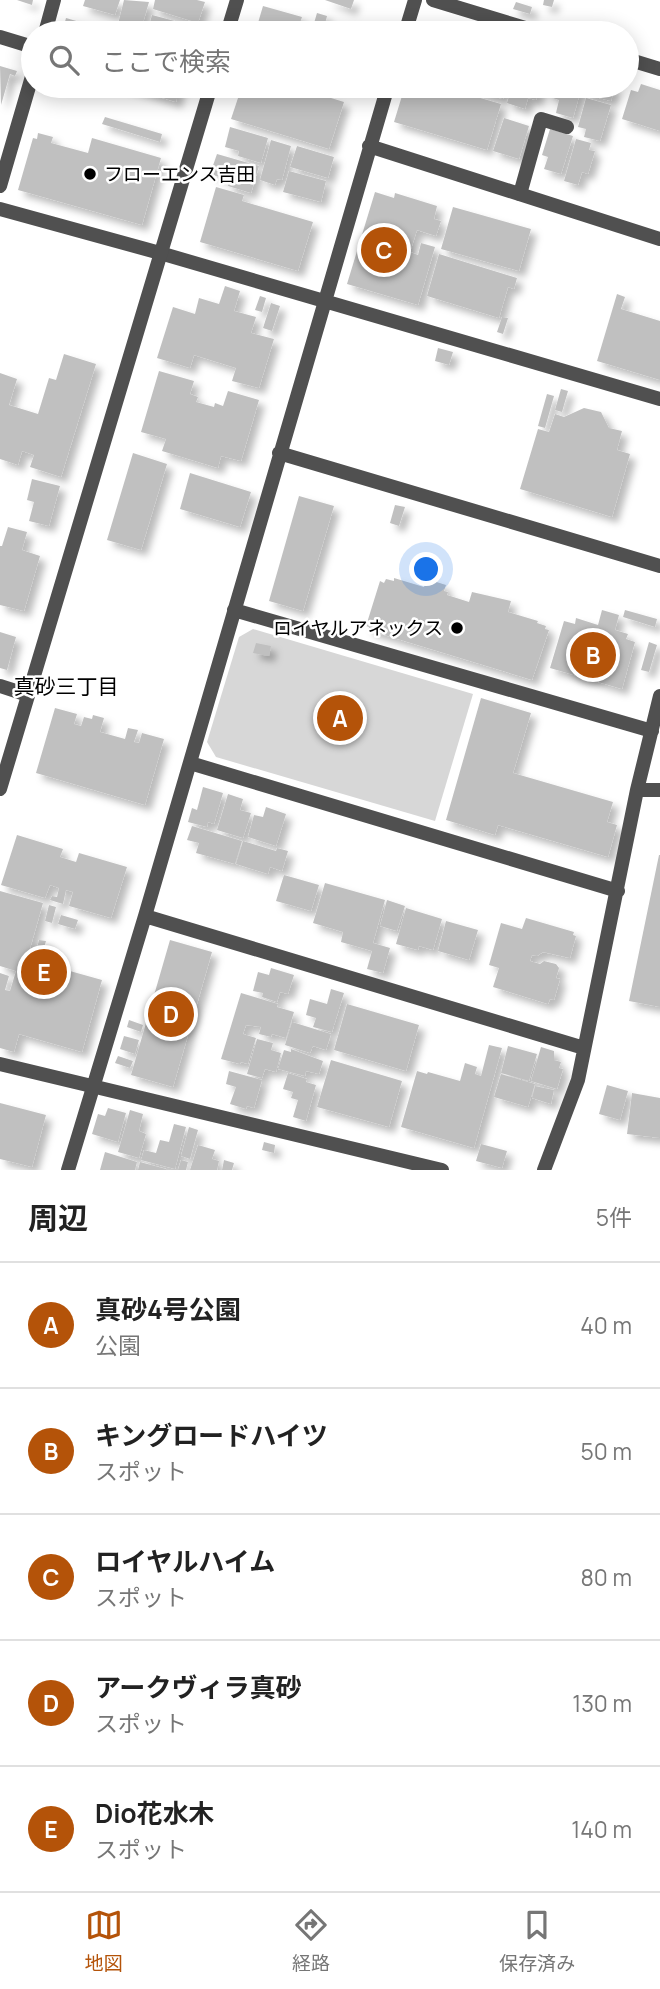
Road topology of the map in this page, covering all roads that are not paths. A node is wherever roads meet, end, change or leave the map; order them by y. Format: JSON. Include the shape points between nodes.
{"nodes":[{"id":1,"x":54,"y":0,"type":"edge"},
{"id":2,"x":237,"y":0,"type":"edge"},
{"id":3,"x":415,"y":0,"type":"edge"},
{"id":4,"x":433,"y":0,"type":"edge"},
{"id":5,"x":48,"y":21,"type":"edge"},
{"id":6,"x":231,"y":21,"type":"edge"},
{"id":7,"x":409,"y":21,"type":"edge"},
{"id":8,"x":502,"y":21,"type":"edge"},
{"id":9,"x":0,"y":37,"type":"edge"},
{"id":10,"x":21,"y":43,"type":"edge"},
{"id":11,"x":639,"y":63,"type":"edge"},
{"id":12,"x":660,"y":69,"type":"edge"},
{"id":13,"x":26,"y":98,"type":"edge"},
{"id":14,"x":207,"y":98,"type":"edge"},
{"id":15,"x":384,"y":98,"type":"edge"},
{"id":16,"x":567,"y":127,"type":"dead end"},
{"id":17,"x":369,"y":146,"type":"junction"},
{"id":18,"x":0,"y":186,"type":"edge"},
{"id":19,"x":520,"y":194,"type":"junction"},
{"id":20,"x":0,"y":209,"type":"edge"},
{"id":21,"x":660,"y":239,"type":"edge"},
{"id":22,"x":160,"y":253,"type":"junction"},
{"id":23,"x":324,"y":302,"type":"junction"},
{"id":24,"x":660,"y":399,"type":"edge"},
{"id":25,"x":279,"y":453,"type":"junction"},
{"id":26,"x":660,"y":566,"type":"edge"},
{"id":27,"x":234,"y":610,"type":"junction"},
{"id":28,"x":0,"y":686,"type":"edge"},
{"id":29,"x":28,"y":695,"type":"junction"},
{"id":30,"x":660,"y":696,"type":"edge"},
{"id":31,"x":652,"y":731,"type":"junction"},
{"id":32,"x":190,"y":763,"type":"junction"},
{"id":33,"x":0,"y":789,"type":"edge"},
{"id":34,"x":637,"y":790,"type":"junction"},
{"id":35,"x":660,"y":790,"type":"edge"},
{"id":36,"x":618,"y":891,"type":"junction"},
{"id":37,"x":145,"y":916,"type":"junction"},
{"id":38,"x":584,"y":1048,"type":"junction"},
{"id":39,"x":0,"y":1064,"type":"edge"},
{"id":40,"x":92,"y":1087,"type":"junction"},
{"id":41,"x":68,"y":1170,"type":"edge"},
{"id":42,"x":442,"y":1170,"type":"edge"},
{"id":43,"x":544,"y":1170,"type":"edge"}],
"edges":[{"from":1,"to":5,"type":"street"},
{"from":2,"to":6,"type":"street"},
{"from":3,"to":7,"type":"street"},
{"from":4,"to":8,"type":"street"},
{"from":9,"to":10,"type":"street"},
{"from":11,"to":12,"type":"street"},
{"from":13,"to":18,"type":"street"},
{"from":14,"to":22,"type":"street"},
{"from":15,"to":17,"type":"street"},
{"from":16,"to":19,"type":"street","via":[[541,119]]},
{"from":17,"to":19,"type":"street"},
{"from":17,"to":23,"type":"street"},
{"from":19,"to":21,"type":"street"},
{"from":20,"to":22,"type":"street"},
{"from":22,"to":23,"type":"street"},
{"from":22,"to":29,"type":"street"},
{"from":23,"to":24,"type":"street"},
{"from":23,"to":25,"type":"street"},
{"from":25,"to":26,"type":"street"},
{"from":25,"to":27,"type":"street"},
{"from":27,"to":31,"type":"street"},
{"from":27,"to":32,"type":"street"},
{"from":28,"to":29,"type":"street"},
{"from":29,"to":33,"type":"street"},
{"from":30,"to":31,"type":"street"},
{"from":31,"to":34,"type":"street"},
{"from":32,"to":36,"type":"street"},
{"from":32,"to":37,"type":"street"},
{"from":34,"to":35,"type":"street"},
{"from":34,"to":36,"type":"street"},
{"from":36,"to":38,"type":"street"},
{"from":37,"to":38,"type":"street"},
{"from":37,"to":40,"type":"street"},
{"from":38,"to":43,"type":"street","via":[[578,1080]]},
{"from":39,"to":40,"type":"street"},
{"from":40,"to":41,"type":"street"},
{"from":40,"to":42,"type":"street"}]}
